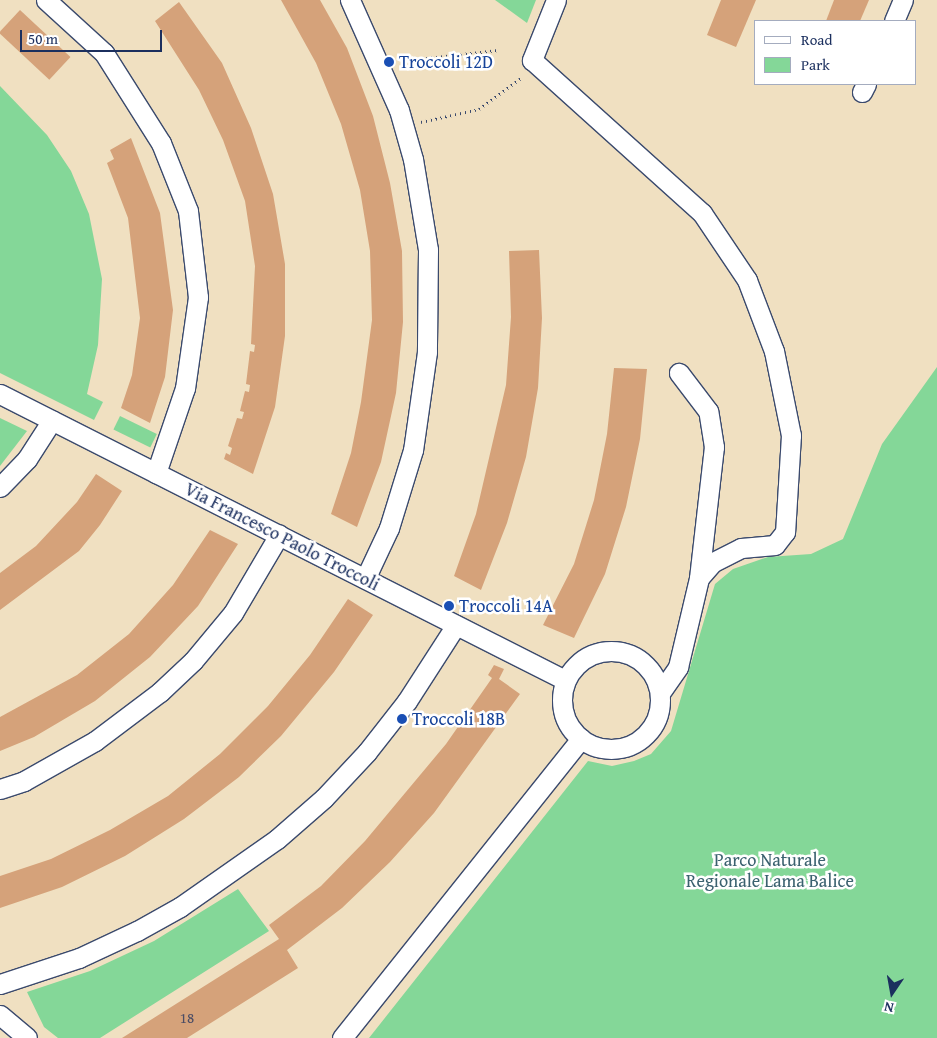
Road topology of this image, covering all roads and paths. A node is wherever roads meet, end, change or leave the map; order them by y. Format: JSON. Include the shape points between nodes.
{"nodes":[{"id":1,"x":46,"y":0,"type":"edge"},
{"id":2,"x":350,"y":0,"type":"edge"},
{"id":3,"x":556,"y":0,"type":"edge"},
{"id":4,"x":904,"y":0,"type":"edge"},
{"id":5,"x":894,"y":20,"type":"edge"},
{"id":6,"x":498,"y":50,"type":"dead end"},
{"id":7,"x":401,"y":61,"type":"dead end"},
{"id":8,"x":521,"y":78,"type":"dead end"},
{"id":9,"x":421,"y":122,"type":"dead end"},
{"id":10,"x":679,"y":373,"type":"dead end"},
{"id":11,"x":0,"y":394,"type":"edge"},
{"id":12,"x":52,"y":420,"type":"junction"},
{"id":13,"x":156,"y":473,"type":"junction"},
{"id":14,"x":0,"y":487,"type":"edge"},
{"id":15,"x":279,"y":535,"type":"junction"},
{"id":16,"x":699,"y":578,"type":"junction"},
{"id":17,"x":365,"y":579,"type":"junction"},
{"id":18,"x":456,"y":625,"type":"junction"},
{"id":19,"x":565,"y":680,"type":"junction"},
{"id":20,"x":660,"y":693,"type":"junction"},
{"id":21,"x":581,"y":739,"type":"junction"},
{"id":22,"x":0,"y":789,"type":"edge"},
{"id":23,"x":0,"y":984,"type":"edge"},
{"id":24,"x":0,"y":1015,"type":"edge"},
{"id":25,"x":27,"y":1038,"type":"edge"},
{"id":26,"x":342,"y":1038,"type":"edge"}],
"edges":[{"from":1,"to":13,"type":"street","via":[[104,53],[161,143],[188,211],[198,297],[186,388]]},
{"from":2,"to":17,"type":"street","via":[[399,110],[413,159],[428,250],[427,352],[414,450],[392,520]]},
{"from":3,"to":16,"type":"street","via":[[532,60],[702,213],[747,280],[774,351],[792,435],[785,532],[775,545],[741,548],[713,562]]},
{"from":4,"to":5,"type":"street"},
{"from":6,"to":7,"type":"path"},
{"from":8,"to":9,"type":"path","via":[[479,109]]},
{"from":10,"to":16,"type":"street","via":[[708,411],[714,447]]},
{"from":11,"to":12,"type":"street","name":"Via Francesco Paolo Troccoli"},
{"from":12,"to":13,"type":"street","name":"Via Francesco Paolo Troccoli"},
{"from":12,"to":14,"type":"street","via":[[28,458]]},
{"from":13,"to":15,"type":"street","name":"Via Francesco Paolo Troccoli"},
{"from":15,"to":17,"type":"street","name":"Via Francesco Paolo Troccoli"},
{"from":15,"to":22,"type":"street","via":[[233,613],[193,661],[160,692],[95,741],[24,781]]},
{"from":16,"to":20,"type":"street","via":[[678,667]]},
{"from":17,"to":18,"type":"street","name":"Via Francesco Paolo Troccoli"},
{"from":18,"to":19,"type":"street","name":"Via Francesco Paolo Troccoli"},
{"from":18,"to":23,"type":"street","via":[[407,701],[367,752],[324,798],[277,840],[180,907],[137,932],[79,958]]},
{"from":19,"to":20,"type":"street","via":[[579,663],[592,655],[622,652],[648,666]]},
{"from":19,"to":21,"type":"street","via":[[562,702],[565,716]]},
{"from":20,"to":21,"type":"street","via":[[657,718],[643,738],[629,746],[613,749],[596,747]]},
{"from":21,"to":26,"type":"street"},
{"from":24,"to":25,"type":"street"}]}
